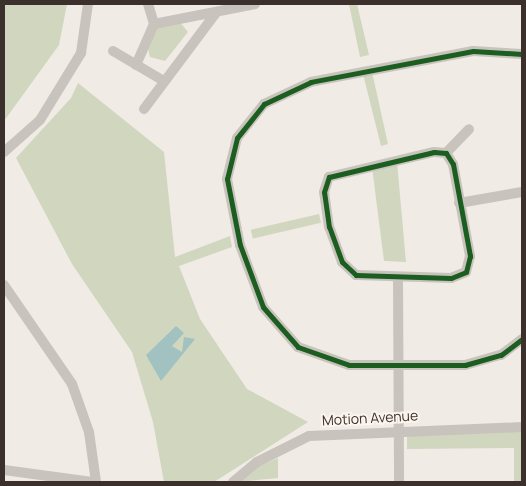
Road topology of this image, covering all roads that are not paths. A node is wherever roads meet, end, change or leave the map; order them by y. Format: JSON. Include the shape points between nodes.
{"nodes":[{"id":1,"x":88,"y":4,"type":"edge"},
{"id":2,"x":148,"y":4,"type":"edge"},
{"id":3,"x":255,"y":4,"type":"edge"},
{"id":4,"x":215,"y":14,"type":"junction"},
{"id":5,"x":154,"y":24,"type":"junction"},
{"id":6,"x":113,"y":51,"type":"dead end"},
{"id":7,"x":522,"y":54,"type":"edge"},
{"id":8,"x":136,"y":65,"type":"junction"},
{"id":9,"x":164,"y":81,"type":"junction"},
{"id":10,"x":144,"y":109,"type":"dead end"},
{"id":11,"x":469,"y":129,"type":"dead end"},
{"id":12,"x":4,"y":152,"type":"edge"},
{"id":13,"x":446,"y":153,"type":"junction"},
{"id":14,"x":522,"y":192,"type":"edge"},
{"id":15,"x":459,"y":203,"type":"junction"},
{"id":16,"x":398,"y":279,"type":"junction"},
{"id":17,"x":4,"y":285,"type":"edge"},
{"id":18,"x":15,"y":307,"type":"junction"},
{"id":19,"x":4,"y":310,"type":"edge"},
{"id":20,"x":522,"y":339,"type":"edge"},
{"id":21,"x":397,"y":365,"type":"junction"},
{"id":22,"x":522,"y":427,"type":"edge"},
{"id":23,"x":396,"y":429,"type":"junction"},
{"id":24,"x":4,"y":469,"type":"edge"},
{"id":25,"x":94,"y":482,"type":"edge"},
{"id":26,"x":233,"y":482,"type":"edge"},
{"id":27,"x":399,"y":482,"type":"edge"}],
"edges":[{"from":1,"to":12,"type":"street","via":[[81,53],[40,120]]},
{"from":2,"to":5,"type":"street"},
{"from":3,"to":4,"type":"street"},
{"from":4,"to":5,"type":"street","via":[[162,18]]},
{"from":4,"to":9,"type":"street"},
{"from":5,"to":8,"type":"street"},
{"from":6,"to":8,"type":"street"},
{"from":7,"to":21,"type":"street","via":[[473,51],[311,82],[264,104],[237,138],[227,179],[240,245],[263,306],[298,346],[349,366]]},
{"from":8,"to":9,"type":"street"},
{"from":9,"to":10,"type":"street"},
{"from":11,"to":13,"type":"street"},
{"from":13,"to":15,"type":"street","via":[[453,164]]},
{"from":13,"to":16,"type":"street","via":[[378,162],[328,177],[324,192],[328,220],[342,262],[356,275]]},
{"from":14,"to":15,"type":"street"},
{"from":15,"to":16,"type":"street","via":[[470,256],[466,272],[451,278]]},
{"from":16,"to":21,"type":"street"},
{"from":17,"to":18,"type":"street"},
{"from":18,"to":19,"type":"street"},
{"from":18,"to":25,"type":"street","via":[[49,345],[72,384],[89,432]]},
{"from":20,"to":21,"type":"street","via":[[501,355],[465,365]]},
{"from":21,"to":23,"type":"street"},
{"from":22,"to":23,"type":"street","name":"Motion Avenue"},
{"from":23,"to":26,"type":"street","name":"Motion Avenue","via":[[309,436],[257,462]]},
{"from":23,"to":27,"type":"street"},
{"from":24,"to":25,"type":"street"}]}
